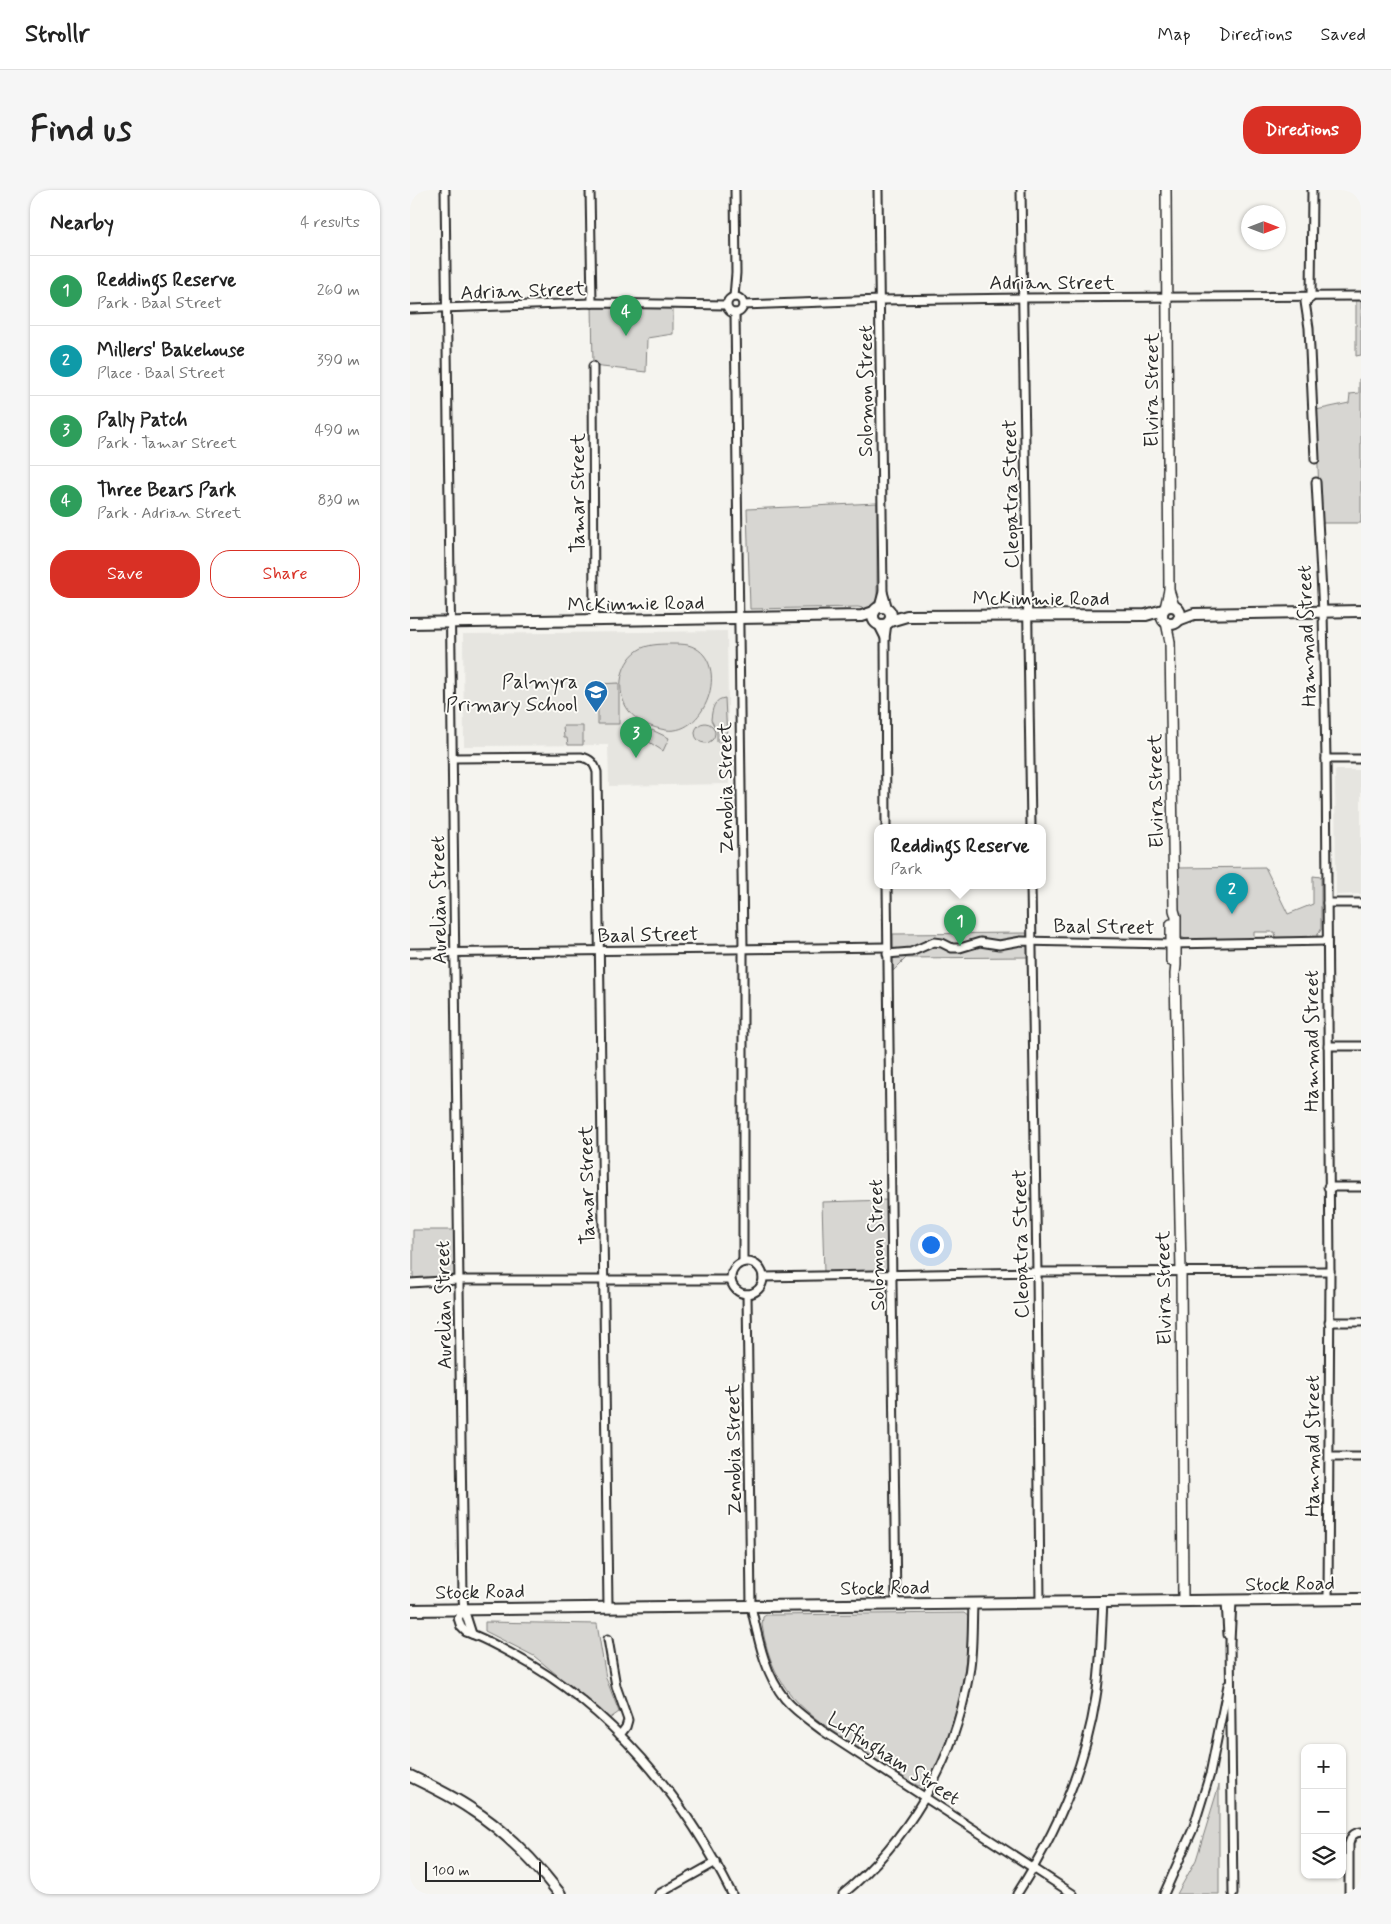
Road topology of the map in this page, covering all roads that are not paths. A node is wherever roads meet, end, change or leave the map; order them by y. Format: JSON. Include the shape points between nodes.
{"nodes":[{"id":1,"x":445,"y":190,"type":"edge"},
{"id":2,"x":590,"y":190,"type":"edge"},
{"id":3,"x":735,"y":190,"type":"edge"},
{"id":4,"x":878,"y":190,"type":"edge"},
{"id":5,"x":1021,"y":190,"type":"edge"},
{"id":6,"x":1166,"y":190,"type":"edge"},
{"id":7,"x":1312,"y":190,"type":"edge"},
{"id":8,"x":1361,"y":296,"type":"edge"},
{"id":9,"x":734,"y":297,"type":"junction"},
{"id":10,"x":1168,"y":297,"type":"junction"},
{"id":11,"x":1023,"y":298,"type":"junction"},
{"id":12,"x":1311,"y":298,"type":"junction"},
{"id":13,"x":881,"y":300,"type":"junction"},
{"id":14,"x":592,"y":303,"type":"junction"},
{"id":15,"x":726,"y":305,"type":"junction"},
{"id":16,"x":743,"y":305,"type":"junction"},
{"id":17,"x":410,"y":309,"type":"edge"},
{"id":18,"x":447,"y":309,"type":"junction"},
{"id":19,"x":735,"y":314,"type":"junction"},
{"id":20,"x":593,"y":366,"type":"dead end"},
{"id":21,"x":1315,"y":459,"type":"dead end"},
{"id":22,"x":1316,"y":482,"type":"dead end"},
{"id":23,"x":1361,"y":611,"type":"edge"},
{"id":24,"x":1324,"y":612,"type":"junction"},
{"id":25,"x":1170,"y":615,"type":"junction"},
{"id":26,"x":883,"y":616,"type":"junction"},
{"id":27,"x":1028,"y":616,"type":"junction"},
{"id":28,"x":739,"y":619,"type":"junction"},
{"id":29,"x":594,"y":621,"type":"junction"},
{"id":30,"x":451,"y":623,"type":"junction"},
{"id":31,"x":410,"y":624,"type":"edge"},
{"id":32,"x":452,"y":758,"type":"junction"},
{"id":33,"x":1326,"y":759,"type":"junction"},
{"id":34,"x":1361,"y":759,"type":"edge"},
{"id":35,"x":886,"y":824,"type":"edge"},
{"id":36,"x":1030,"y":824,"type":"edge"},
{"id":37,"x":887,"y":889,"type":"edge"},
{"id":38,"x":1031,"y":889,"type":"edge"},
{"id":39,"x":1327,"y":903,"type":"junction"},
{"id":40,"x":1361,"y":903,"type":"edge"},
{"id":41,"x":1032,"y":941,"type":"junction"},
{"id":42,"x":1326,"y":941,"type":"junction"},
{"id":43,"x":1173,"y":944,"type":"junction"},
{"id":44,"x":743,"y":948,"type":"junction"},
{"id":45,"x":599,"y":951,"type":"junction"},
{"id":46,"x":887,"y":951,"type":"junction"},
{"id":47,"x":454,"y":952,"type":"junction"},
{"id":48,"x":410,"y":953,"type":"edge"},
{"id":49,"x":1328,"y":1046,"type":"junction"},
{"id":50,"x":1361,"y":1046,"type":"edge"},
{"id":51,"x":1328,"y":1187,"type":"junction"},
{"id":52,"x":1361,"y":1187,"type":"edge"},
{"id":53,"x":744,"y":1262,"type":"junction"},
{"id":54,"x":1181,"y":1271,"type":"junction"},
{"id":55,"x":1330,"y":1271,"type":"junction"},
{"id":56,"x":1037,"y":1272,"type":"junction"},
{"id":57,"x":893,"y":1275,"type":"junction"},
{"id":58,"x":763,"y":1277,"type":"junction"},
{"id":59,"x":458,"y":1280,"type":"junction"},
{"id":60,"x":604,"y":1280,"type":"junction"},
{"id":61,"x":730,"y":1280,"type":"junction"},
{"id":62,"x":410,"y":1283,"type":"edge"},
{"id":63,"x":747,"y":1294,"type":"junction"},
{"id":64,"x":1330,"y":1322,"type":"junction"},
{"id":65,"x":1361,"y":1322,"type":"edge"},
{"id":66,"x":1330,"y":1457,"type":"junction"},
{"id":67,"x":1361,"y":1457,"type":"edge"},
{"id":68,"x":1361,"y":1599,"type":"edge"},
{"id":69,"x":1328,"y":1600,"type":"junction"},
{"id":70,"x":1183,"y":1601,"type":"junction"},
{"id":71,"x":1229,"y":1601,"type":"junction"},
{"id":72,"x":1103,"y":1602,"type":"junction"},
{"id":73,"x":1040,"y":1603,"type":"junction"},
{"id":74,"x":896,"y":1604,"type":"junction"},
{"id":75,"x":973,"y":1604,"type":"junction"},
{"id":76,"x":751,"y":1606,"type":"junction"},
{"id":77,"x":608,"y":1607,"type":"junction"},
{"id":78,"x":464,"y":1609,"type":"junction"},
{"id":79,"x":410,"y":1610,"type":"edge"},
{"id":80,"x":608,"y":1639,"type":"dead end"},
{"id":81,"x":1230,"y":1676,"type":"junction"},
{"id":82,"x":620,"y":1735,"type":"junction"},
{"id":83,"x":410,"y":1776,"type":"edge"},
{"id":84,"x":410,"y":1783,"type":"edge"},
{"id":85,"x":925,"y":1798,"type":"junction"},
{"id":86,"x":1361,"y":1832,"type":"edge"},
{"id":87,"x":716,"y":1862,"type":"junction"},
{"id":88,"x":1034,"y":1868,"type":"junction"},
{"id":89,"x":552,"y":1894,"type":"edge"},
{"id":90,"x":560,"y":1894,"type":"edge"},
{"id":91,"x":659,"y":1894,"type":"edge"},
{"id":92,"x":732,"y":1894,"type":"edge"},
{"id":93,"x":843,"y":1894,"type":"edge"},
{"id":94,"x":1017,"y":1894,"type":"edge"},
{"id":95,"x":1073,"y":1894,"type":"edge"},
{"id":96,"x":1164,"y":1894,"type":"edge"},
{"id":97,"x":1233,"y":1894,"type":"edge"},
{"id":98,"x":1349,"y":1894,"type":"edge"}],
"edges":[{"from":1,"to":18,"type":"street","name":"Aurelian Street"},
{"from":2,"to":14,"type":"street"},
{"from":3,"to":9,"type":"street"},
{"from":4,"to":13,"type":"street","name":"Solomon Street"},
{"from":5,"to":11,"type":"street","name":"Cleopatra Street"},
{"from":6,"to":10,"type":"street","name":"Elvira Street"},
{"from":7,"to":12,"type":"street"},
{"from":8,"to":12,"type":"street","name":"Adrian Street"},
{"from":9,"to":15,"type":"street"},
{"from":9,"to":16,"type":"street","via":[[740,298]]},
{"from":10,"to":11,"type":"street","name":"Adrian Street"},
{"from":10,"to":12,"type":"street","name":"Adrian Street"},
{"from":10,"to":25,"type":"street","name":"Elvira Street"},
{"from":11,"to":13,"type":"street","name":"Adrian Street"},
{"from":11,"to":27,"type":"street","name":"Cleopatra Street"},
{"from":12,"to":21,"type":"street","via":[[1305,302]]},
{"from":13,"to":16,"type":"street","name":"Adrian Street"},
{"from":13,"to":26,"type":"street","name":"Solomon Street"},
{"from":14,"to":15,"type":"street","name":"Adrian Street"},
{"from":14,"to":18,"type":"street","name":"Adrian Street"},
{"from":15,"to":19,"type":"street"},
{"from":16,"to":19,"type":"street"},
{"from":17,"to":18,"type":"street","name":"Adrian Street"},
{"from":18,"to":30,"type":"street","name":"Aurelian Street"},
{"from":19,"to":28,"type":"street","name":"Zenobia Street"},
{"from":20,"to":29,"type":"street","name":"Tamar Street"},
{"from":22,"to":24,"type":"street","name":"Hammad Street"},
{"from":23,"to":24,"type":"main road"},
{"from":24,"to":25,"type":"main road"},
{"from":24,"to":33,"type":"street","name":"Hammad Street"},
{"from":25,"to":27,"type":"main road","name":"McKimmie Road"},
{"from":25,"to":43,"type":"street","name":"Elvira Street"},
{"from":26,"to":27,"type":"main road","name":"McKimmie Road"},
{"from":26,"to":28,"type":"main road","name":"McKimmie Road"},
{"from":26,"to":35,"type":"street","name":"Solomon Street"},
{"from":27,"to":36,"type":"street","name":"Cleopatra Street"},
{"from":28,"to":29,"type":"main road","name":"McKimmie Road"},
{"from":28,"to":44,"type":"street","name":"Zenobia Street"},
{"from":29,"to":30,"type":"main road","name":"McKimmie Road"},
{"from":30,"to":31,"type":"main road","name":"McKimmie Road"},
{"from":30,"to":32,"type":"street","name":"Aurelian Street"},
{"from":32,"to":45,"type":"street","name":"Tamar Street","via":[[581,757],[594,764],[597,772]]},
{"from":32,"to":47,"type":"street","name":"Aurelian Street"},
{"from":33,"to":34,"type":"street"},
{"from":33,"to":39,"type":"street","name":"Hammad Street"},
{"from":37,"to":46,"type":"street","name":"Solomon Street"},
{"from":38,"to":41,"type":"street","name":"Cleopatra Street"},
{"from":39,"to":40,"type":"street"},
{"from":39,"to":42,"type":"street","name":"Hammad Street"},
{"from":41,"to":43,"type":"street","name":"Baal Street"},
{"from":41,"to":46,"type":"street","name":"Baal Street","via":[[999,945],[980,942],[960,948],[934,942],[911,952]]},
{"from":41,"to":56,"type":"street","name":"Cleopatra Street"},
{"from":42,"to":43,"type":"street","name":"Baal Street"},
{"from":42,"to":49,"type":"street","name":"Hammad Street"},
{"from":43,"to":54,"type":"street","name":"Elvira Street","via":[[1171,965],[1174,974]]},
{"from":44,"to":45,"type":"street","name":"Baal Street"},
{"from":44,"to":46,"type":"street","name":"Baal Street"},
{"from":44,"to":53,"type":"street","name":"Zenobia Street"},
{"from":45,"to":47,"type":"street","name":"Baal Street"},
{"from":45,"to":60,"type":"street","name":"Tamar Street"},
{"from":46,"to":57,"type":"street","name":"Solomon Street"},
{"from":47,"to":48,"type":"street","name":"Baal Street"},
{"from":47,"to":59,"type":"street","name":"Aurelian Street"},
{"from":49,"to":50,"type":"street"},
{"from":49,"to":51,"type":"street","name":"Hammad Street"},
{"from":51,"to":52,"type":"street"},
{"from":51,"to":55,"type":"street","name":"Hammad Street"},
{"from":53,"to":58,"type":"street","via":[[758,1266]]},
{"from":53,"to":61,"type":"street","via":[[734,1268]]},
{"from":54,"to":55,"type":"street"},
{"from":54,"to":56,"type":"street"},
{"from":54,"to":70,"type":"street","name":"Elvira Street"},
{"from":55,"to":64,"type":"street","name":"Hammad Street"},
{"from":56,"to":57,"type":"street"},
{"from":56,"to":73,"type":"street","name":"Cleopatra Street"},
{"from":57,"to":58,"type":"street"},
{"from":57,"to":74,"type":"street","name":"Solomon Street"},
{"from":58,"to":63,"type":"street","via":[[760,1288]]},
{"from":59,"to":60,"type":"street"},
{"from":59,"to":62,"type":"street"},
{"from":59,"to":78,"type":"street","name":"Aurelian Street"},
{"from":60,"to":61,"type":"street"},
{"from":60,"to":77,"type":"street","name":"Tamar Street"},
{"from":61,"to":63,"type":"street","via":[[735,1290]]},
{"from":63,"to":76,"type":"street","name":"Zenobia Street"},
{"from":64,"to":65,"type":"street"},
{"from":64,"to":66,"type":"street","name":"Hammad Street"},
{"from":66,"to":67,"type":"street"},
{"from":66,"to":69,"type":"street","name":"Hammad Street"},
{"from":68,"to":69,"type":"main road","name":"Stock Road"},
{"from":69,"to":71,"type":"main road","name":"Stock Road"},
{"from":70,"to":71,"type":"main road","name":"Stock Road"},
{"from":70,"to":72,"type":"main road","name":"Stock Road"},
{"from":71,"to":81,"type":"street"},
{"from":72,"to":73,"type":"main road","name":"Stock Road"},
{"from":72,"to":88,"type":"street","via":[[1096,1698],[1084,1748],[1063,1810]]},
{"from":73,"to":75,"type":"main road","name":"Stock Road"},
{"from":74,"to":75,"type":"main road","name":"Stock Road"},
{"from":74,"to":76,"type":"main road","name":"Stock Road"},
{"from":75,"to":85,"type":"street","via":[[971,1654],[962,1708]]},
{"from":76,"to":77,"type":"main road","name":"Stock Road"},
{"from":76,"to":85,"type":"street","name":"Luffingham Street","via":[[767,1668],[785,1699],[823,1731]]},
{"from":77,"to":78,"type":"main road","name":"Stock Road"},
{"from":78,"to":79,"type":"main road","name":"Stock Road"},
{"from":78,"to":82,"type":"street","name":"Aurelian Street","via":[[472,1634],[529,1663]]},
{"from":80,"to":82,"type":"street","via":[[616,1686],[628,1720]]},
{"from":81,"to":96,"type":"street","via":[[1205,1792],[1193,1829]]},
{"from":81,"to":97,"type":"street"},
{"from":82,"to":87,"type":"street","via":[[674,1797]]},
{"from":83,"to":90,"type":"main road","via":[[472,1810],[496,1828],[530,1858]]},
{"from":84,"to":89,"type":"main road","via":[[444,1800],[492,1832]]},
{"from":85,"to":88,"type":"street","name":"Luffingham Street"},
{"from":85,"to":93,"type":"street","via":[[884,1855]]},
{"from":86,"to":98,"type":"street","via":[[1350,1836]]},
{"from":87,"to":91,"type":"street"},
{"from":87,"to":92,"type":"street"},
{"from":88,"to":94,"type":"street"},
{"from":88,"to":95,"type":"street","name":"Luffingham Street"}]}
